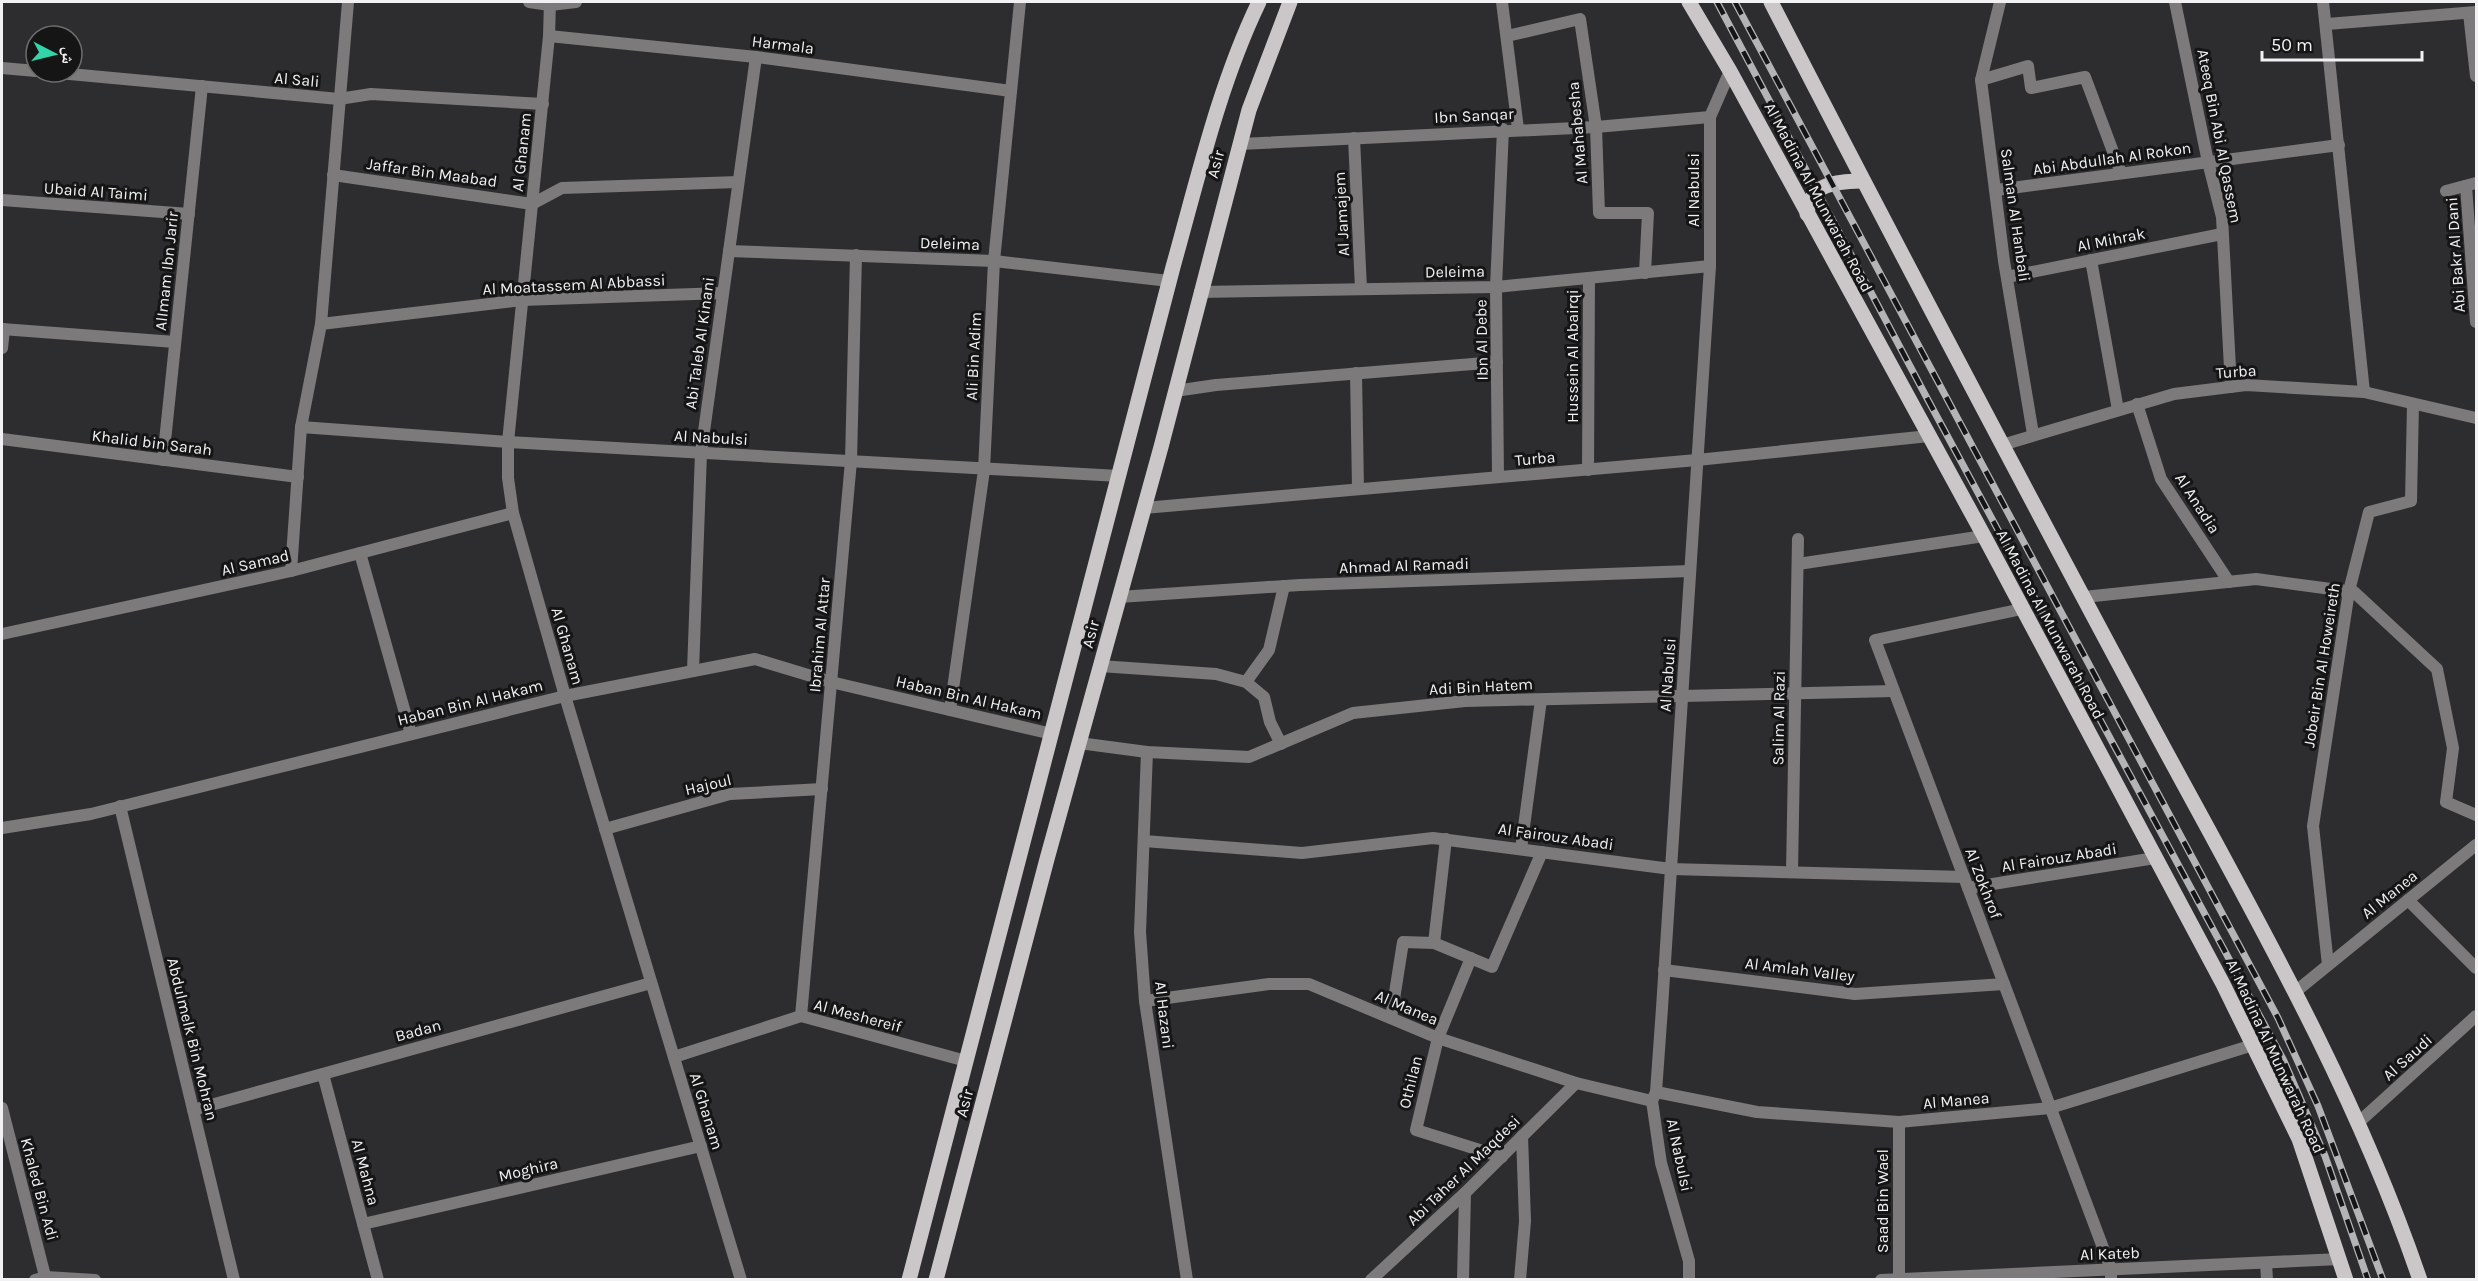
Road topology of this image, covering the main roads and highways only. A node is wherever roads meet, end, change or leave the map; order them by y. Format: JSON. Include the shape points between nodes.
{"nodes":[{"id":1,"x":1259,"y":2,"type":"edge"},
{"id":2,"x":1290,"y":2,"type":"edge"},
{"id":3,"x":1689,"y":2,"type":"edge"},
{"id":4,"x":1771,"y":2,"type":"edge"},
{"id":5,"x":1863,"y":181,"type":"junction"},
{"id":6,"x":1807,"y":214,"type":"junction"},
{"id":7,"x":909,"y":1280,"type":"edge"},
{"id":8,"x":936,"y":1280,"type":"edge"},
{"id":9,"x":2346,"y":1280,"type":"edge"},
{"id":10,"x":2420,"y":1280,"type":"edge"}],
"edges":[{"from":1,"to":7,"type":"main road","name":"Asir","via":[[1218,106],[1170,281]]},
{"from":2,"to":8,"type":"main road","name":"Asir","via":[[1249,110]]},
{"from":3,"to":6,"type":"main road","name":"Al Madina Al Munwarah Road"},
{"from":4,"to":5,"type":"main road"},
{"from":5,"to":6,"type":"main road","via":[[1820,189],[1810,198]]},
{"from":5,"to":10,"type":"main road","via":[[2295,992],[2359,1122]]},
{"from":6,"to":9,"type":"main road","name":"Al Madina Al Munwarah Road","via":[[1984,536],[2253,1045],[2299,1139]]}]}
